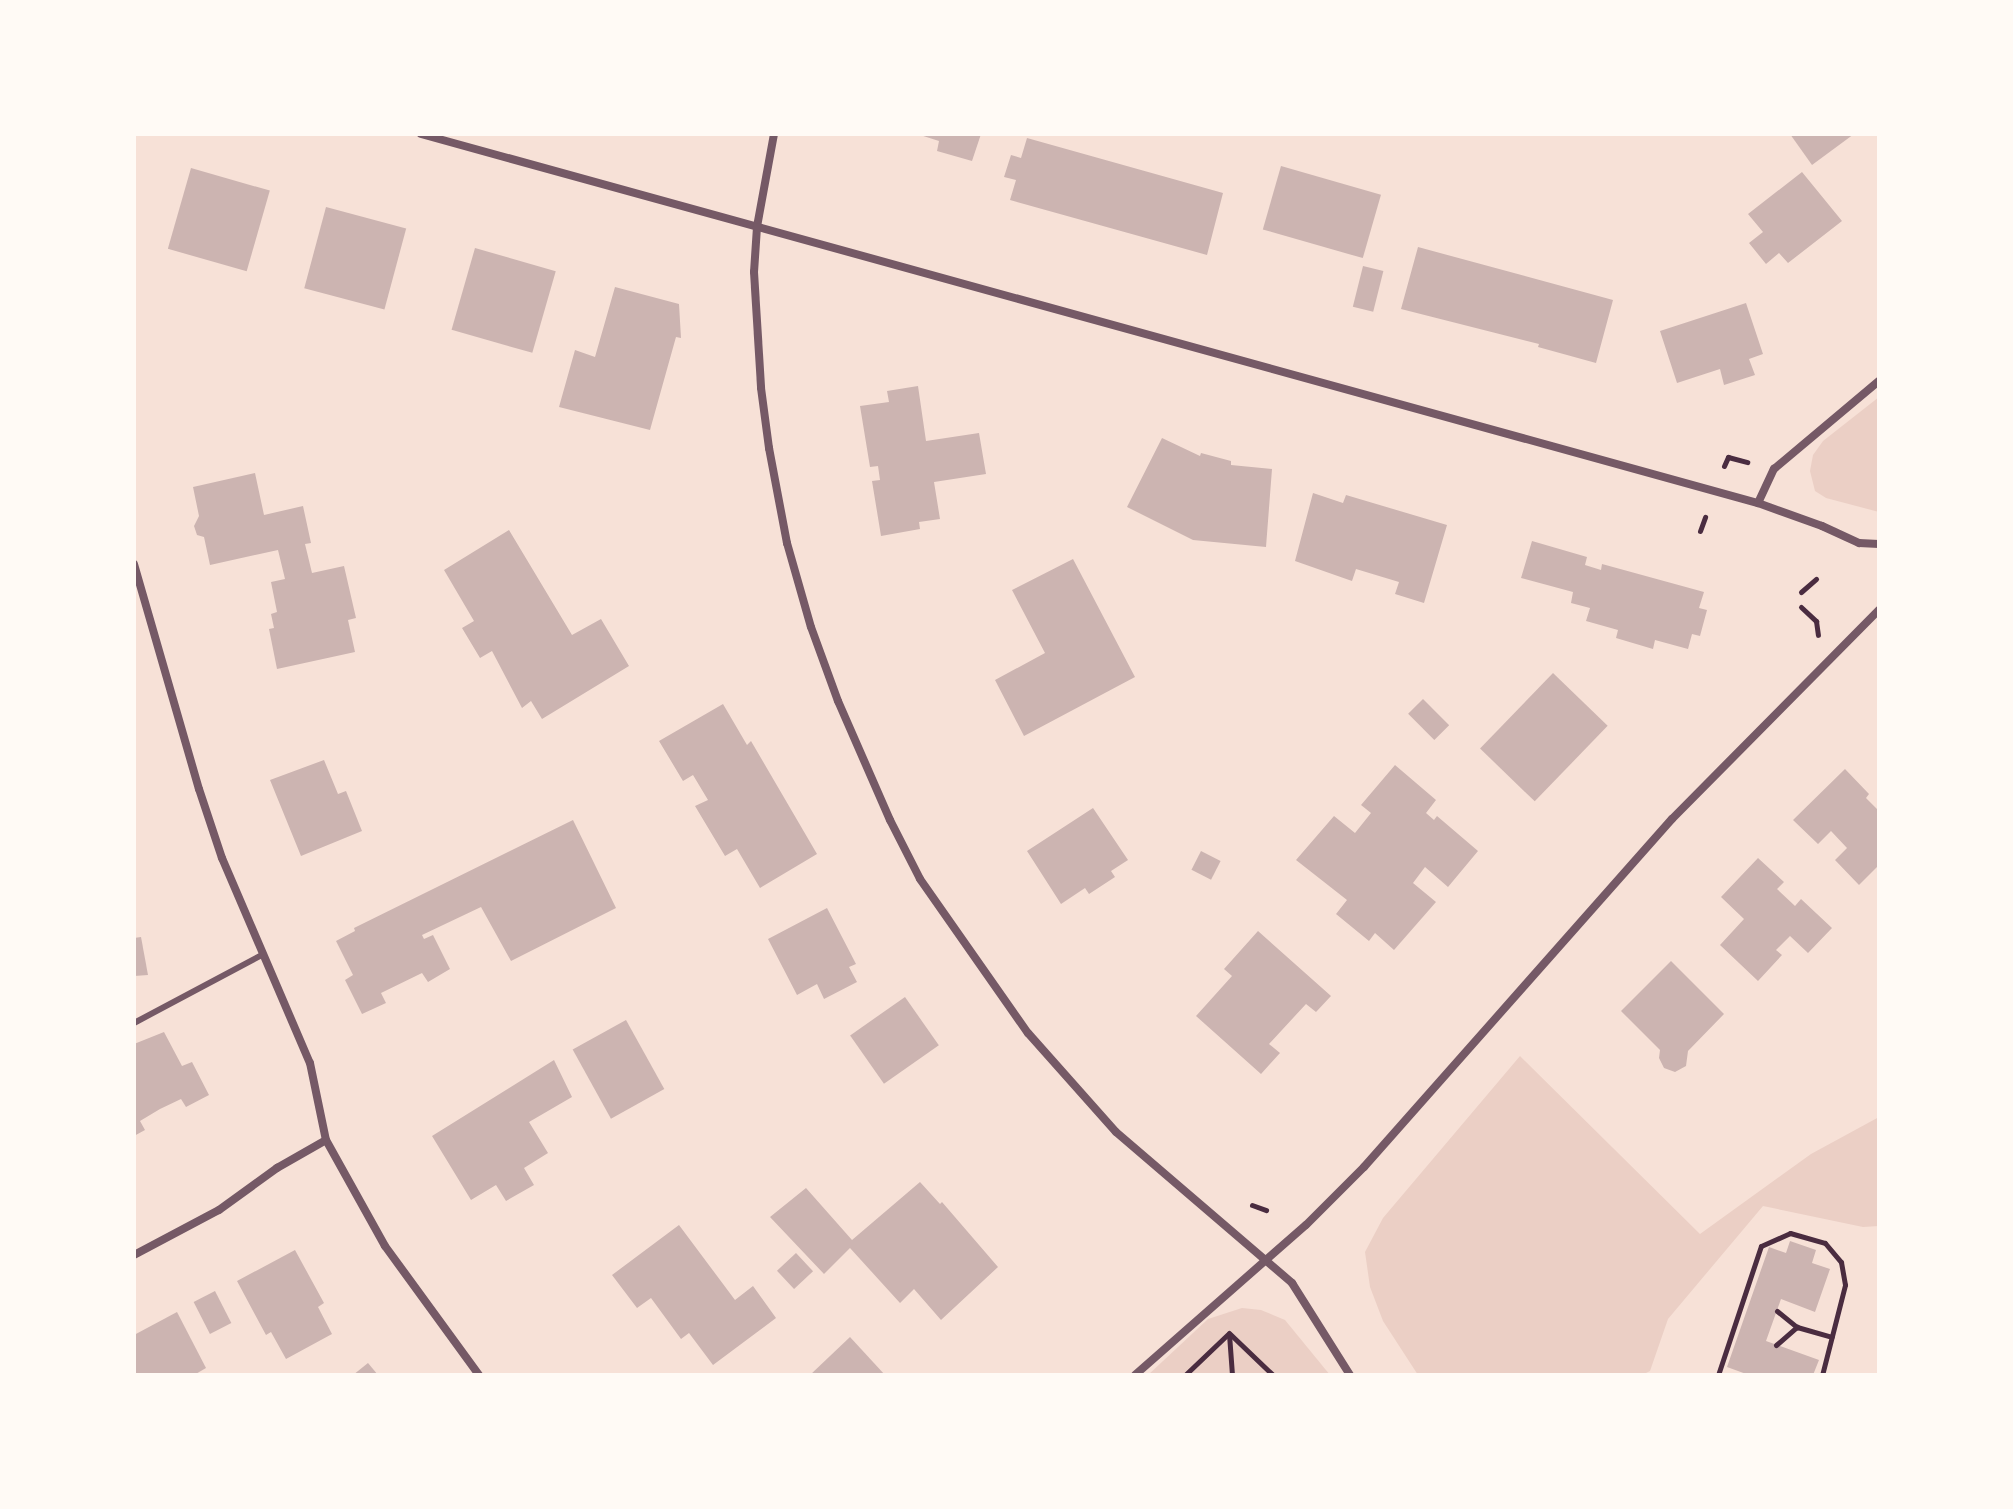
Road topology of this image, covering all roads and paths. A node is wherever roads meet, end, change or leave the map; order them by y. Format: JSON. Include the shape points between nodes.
{"nodes":[{"id":1,"x":421,"y":134,"type":"edge"},
{"id":2,"x":774,"y":134,"type":"edge"},
{"id":3,"x":757,"y":227,"type":"junction"},
{"id":4,"x":1879,"y":381,"type":"edge"},
{"id":5,"x":1745,"y":462,"type":"dead end"},
{"id":6,"x":1724,"y":467,"type":"dead end"},
{"id":7,"x":1758,"y":503,"type":"junction"},
{"id":8,"x":1705,"y":517,"type":"dead end"},
{"id":9,"x":1700,"y":531,"type":"dead end"},
{"id":10,"x":1879,"y":544,"type":"edge"},
{"id":11,"x":134,"y":564,"type":"edge"},
{"id":12,"x":1816,"y":579,"type":"dead end"},
{"id":13,"x":1801,"y":592,"type":"dead end"},
{"id":14,"x":1879,"y":610,"type":"edge"},
{"id":15,"x":262,"y":955,"type":"junction"},
{"id":16,"x":134,"y":1023,"type":"edge"},
{"id":17,"x":326,"y":1140,"type":"junction"},
{"id":18,"x":1252,"y":1205,"type":"dead end"},
{"id":19,"x":1266,"y":1210,"type":"dead end"},
{"id":20,"x":134,"y":1255,"type":"edge"},
{"id":21,"x":1266,"y":1261,"type":"junction"},
{"id":22,"x":1777,"y":1311,"type":"dead end"},
{"id":23,"x":1797,"y":1327,"type":"junction"},
{"id":24,"x":1229,"y":1333,"type":"junction"},
{"id":25,"x":1832,"y":1337,"type":"junction"},
{"id":26,"x":1776,"y":1345,"type":"dead end"},
{"id":27,"x":479,"y":1375,"type":"edge"},
{"id":28,"x":1135,"y":1375,"type":"edge"},
{"id":29,"x":1185,"y":1375,"type":"edge"},
{"id":30,"x":1232,"y":1375,"type":"edge"},
{"id":31,"x":1273,"y":1375,"type":"edge"},
{"id":32,"x":1350,"y":1375,"type":"edge"},
{"id":33,"x":1718,"y":1375,"type":"edge"},
{"id":34,"x":1822,"y":1375,"type":"edge"}],
"edges":[{"from":1,"to":3,"type":"street"},
{"from":2,"to":3,"type":"street"},
{"from":3,"to":7,"type":"street"},
{"from":3,"to":21,"type":"street","via":[[754,272],[761,388],[787,543],[838,701],[903,847],[976,962],[1080,1094],[1116,1132]]},
{"from":4,"to":7,"type":"street","via":[[1774,469]]},
{"from":5,"to":6,"type":"path","via":[[1728,457]]},
{"from":7,"to":10,"type":"street","via":[[1859,543]]},
{"from":8,"to":9,"type":"path"},
{"from":11,"to":15,"type":"street","via":[[199,789]]},
{"from":12,"to":13,"type":"path"},
{"from":14,"to":21,"type":"street","via":[[1672,819],[1364,1167]]},
{"from":15,"to":16,"type":"lane"},
{"from":15,"to":17,"type":"street","via":[[310,1063]]},
{"from":17,"to":20,"type":"street","via":[[219,1210]]},
{"from":17,"to":27,"type":"street","via":[[385,1246]]},
{"from":18,"to":19,"type":"path"},
{"from":21,"to":28,"type":"street"},
{"from":21,"to":32,"type":"street","via":[[1292,1283]]},
{"from":22,"to":23,"type":"path"},
{"from":23,"to":25,"type":"path"},
{"from":23,"to":26,"type":"path"},
{"from":24,"to":29,"type":"path"},
{"from":24,"to":30,"type":"path"},
{"from":24,"to":31,"type":"path"},
{"from":25,"to":33,"type":"path","via":[[1845,1285],[1841,1262],[1825,1243],[1790,1233],[1761,1246]]},
{"from":25,"to":34,"type":"path"}]}
